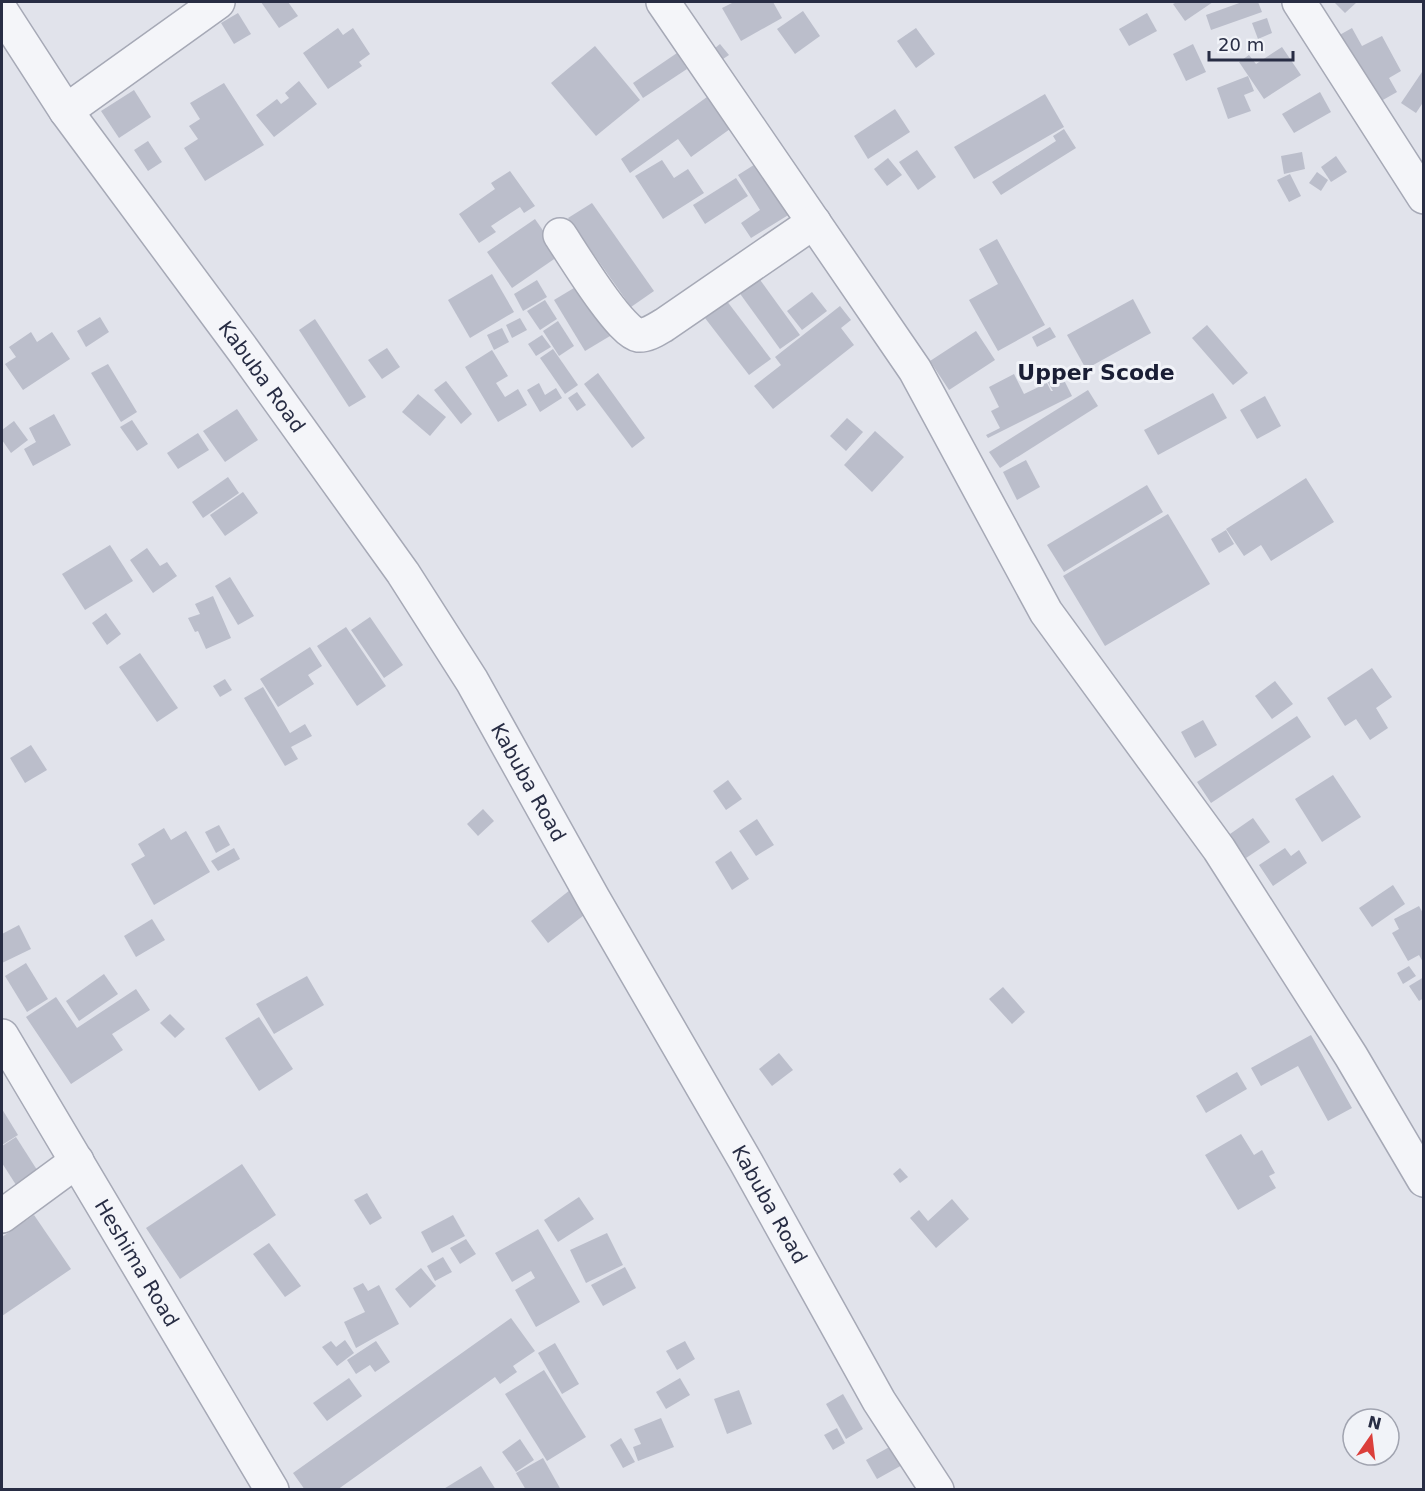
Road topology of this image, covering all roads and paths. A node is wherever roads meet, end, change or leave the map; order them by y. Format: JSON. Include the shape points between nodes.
{"nodes":[{"id":1,"x":218,"y":2,"type":"edge"},
{"id":2,"x":663,"y":2,"type":"edge"},
{"id":3,"x":1299,"y":2,"type":"edge"},
{"id":4,"x":2,"y":12,"type":"edge"},
{"id":5,"x":66,"y":111,"type":"junction"},
{"id":6,"x":1424,"y":197,"type":"edge"},
{"id":7,"x":814,"y":222,"type":"junction"},
{"id":8,"x":560,"y":235,"type":"dead end"},
{"id":9,"x":2,"y":1036,"type":"edge"},
{"id":10,"x":77,"y":1161,"type":"junction"},
{"id":11,"x":1424,"y":1180,"type":"edge"},
{"id":12,"x":2,"y":1216,"type":"edge"},
{"id":13,"x":272,"y":1490,"type":"edge"},
{"id":14,"x":937,"y":1490,"type":"edge"}],
"edges":[{"from":1,"to":5,"type":"street"},
{"from":2,"to":7,"type":"street"},
{"from":3,"to":6,"type":"street"},
{"from":4,"to":5,"type":"street","name":"Kabuba Road"},
{"from":5,"to":14,"type":"street","name":"Kabuba Road","via":[[403,573],[472,681],[879,1401]]},
{"from":7,"to":8,"type":"street","via":[[645,335],[634,334],[615,315]]},
{"from":7,"to":11,"type":"street","via":[[915,370],[1046,612],[1219,849],[1351,1056]]},
{"from":9,"to":10,"type":"street","name":"Heshima Road"},
{"from":10,"to":12,"type":"street"},
{"from":10,"to":13,"type":"street","name":"Heshima Road"}]}
